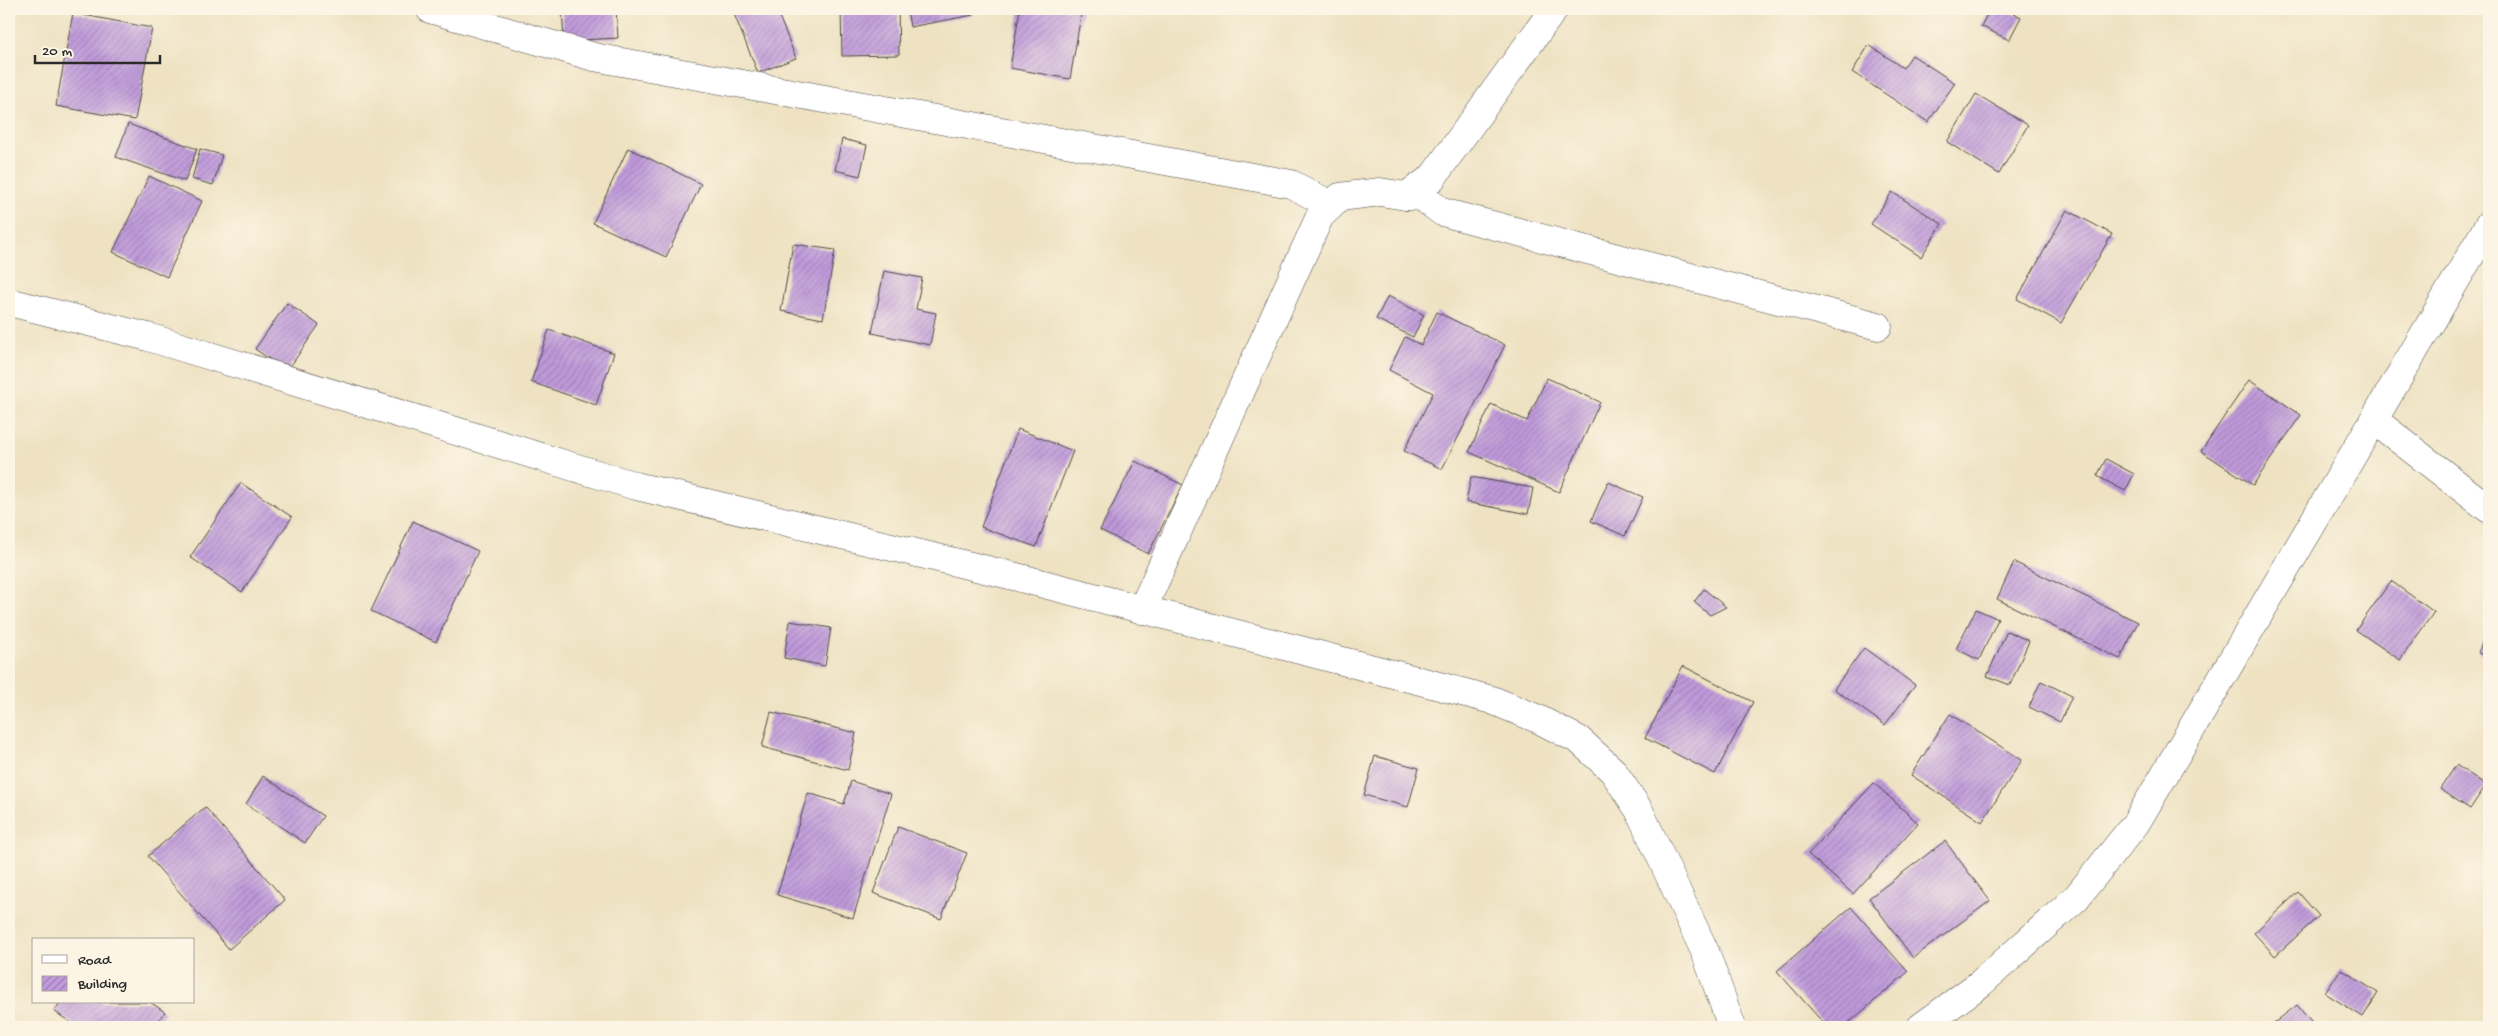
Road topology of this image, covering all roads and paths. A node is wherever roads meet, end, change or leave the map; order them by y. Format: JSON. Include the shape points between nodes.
{"nodes":[{"id":1,"x":430,"y":9,"type":"edge"},
{"id":2,"x":1554,"y":9,"type":"edge"},
{"id":3,"x":1406,"y":196,"type":"junction"},
{"id":4,"x":1331,"y":205,"type":"junction"},
{"id":5,"x":2489,"y":224,"type":"edge"},
{"id":6,"x":9,"y":302,"type":"edge"},
{"id":7,"x":1878,"y":326,"type":"dead end"},
{"id":8,"x":2374,"y":420,"type":"junction"},
{"id":9,"x":2489,"y":509,"type":"edge"},
{"id":10,"x":1142,"y":610,"type":"junction"},
{"id":11,"x":1732,"y":1027,"type":"edge"},
{"id":12,"x":1920,"y":1027,"type":"edge"}],
"edges":[{"from":1,"to":4,"type":"street","via":[[594,57],[1291,184]]},
{"from":2,"to":3,"type":"street","via":[[1432,178]]},
{"from":3,"to":4,"type":"street","via":[[1380,192],[1340,197]]},
{"from":3,"to":7,"type":"street","via":[[1422,197],[1442,212]]},
{"from":4,"to":10,"type":"street","via":[[1320,216]]},
{"from":5,"to":8,"type":"street"},
{"from":6,"to":10,"type":"street","via":[[148,337],[636,486]]},
{"from":8,"to":9,"type":"street"},
{"from":8,"to":12,"type":"street","via":[[2136,823],[2076,898],[1982,984]]},
{"from":10,"to":11,"type":"street","via":[[1492,700],[1579,740],[1613,772],[1639,810],[1706,954]]}]}
